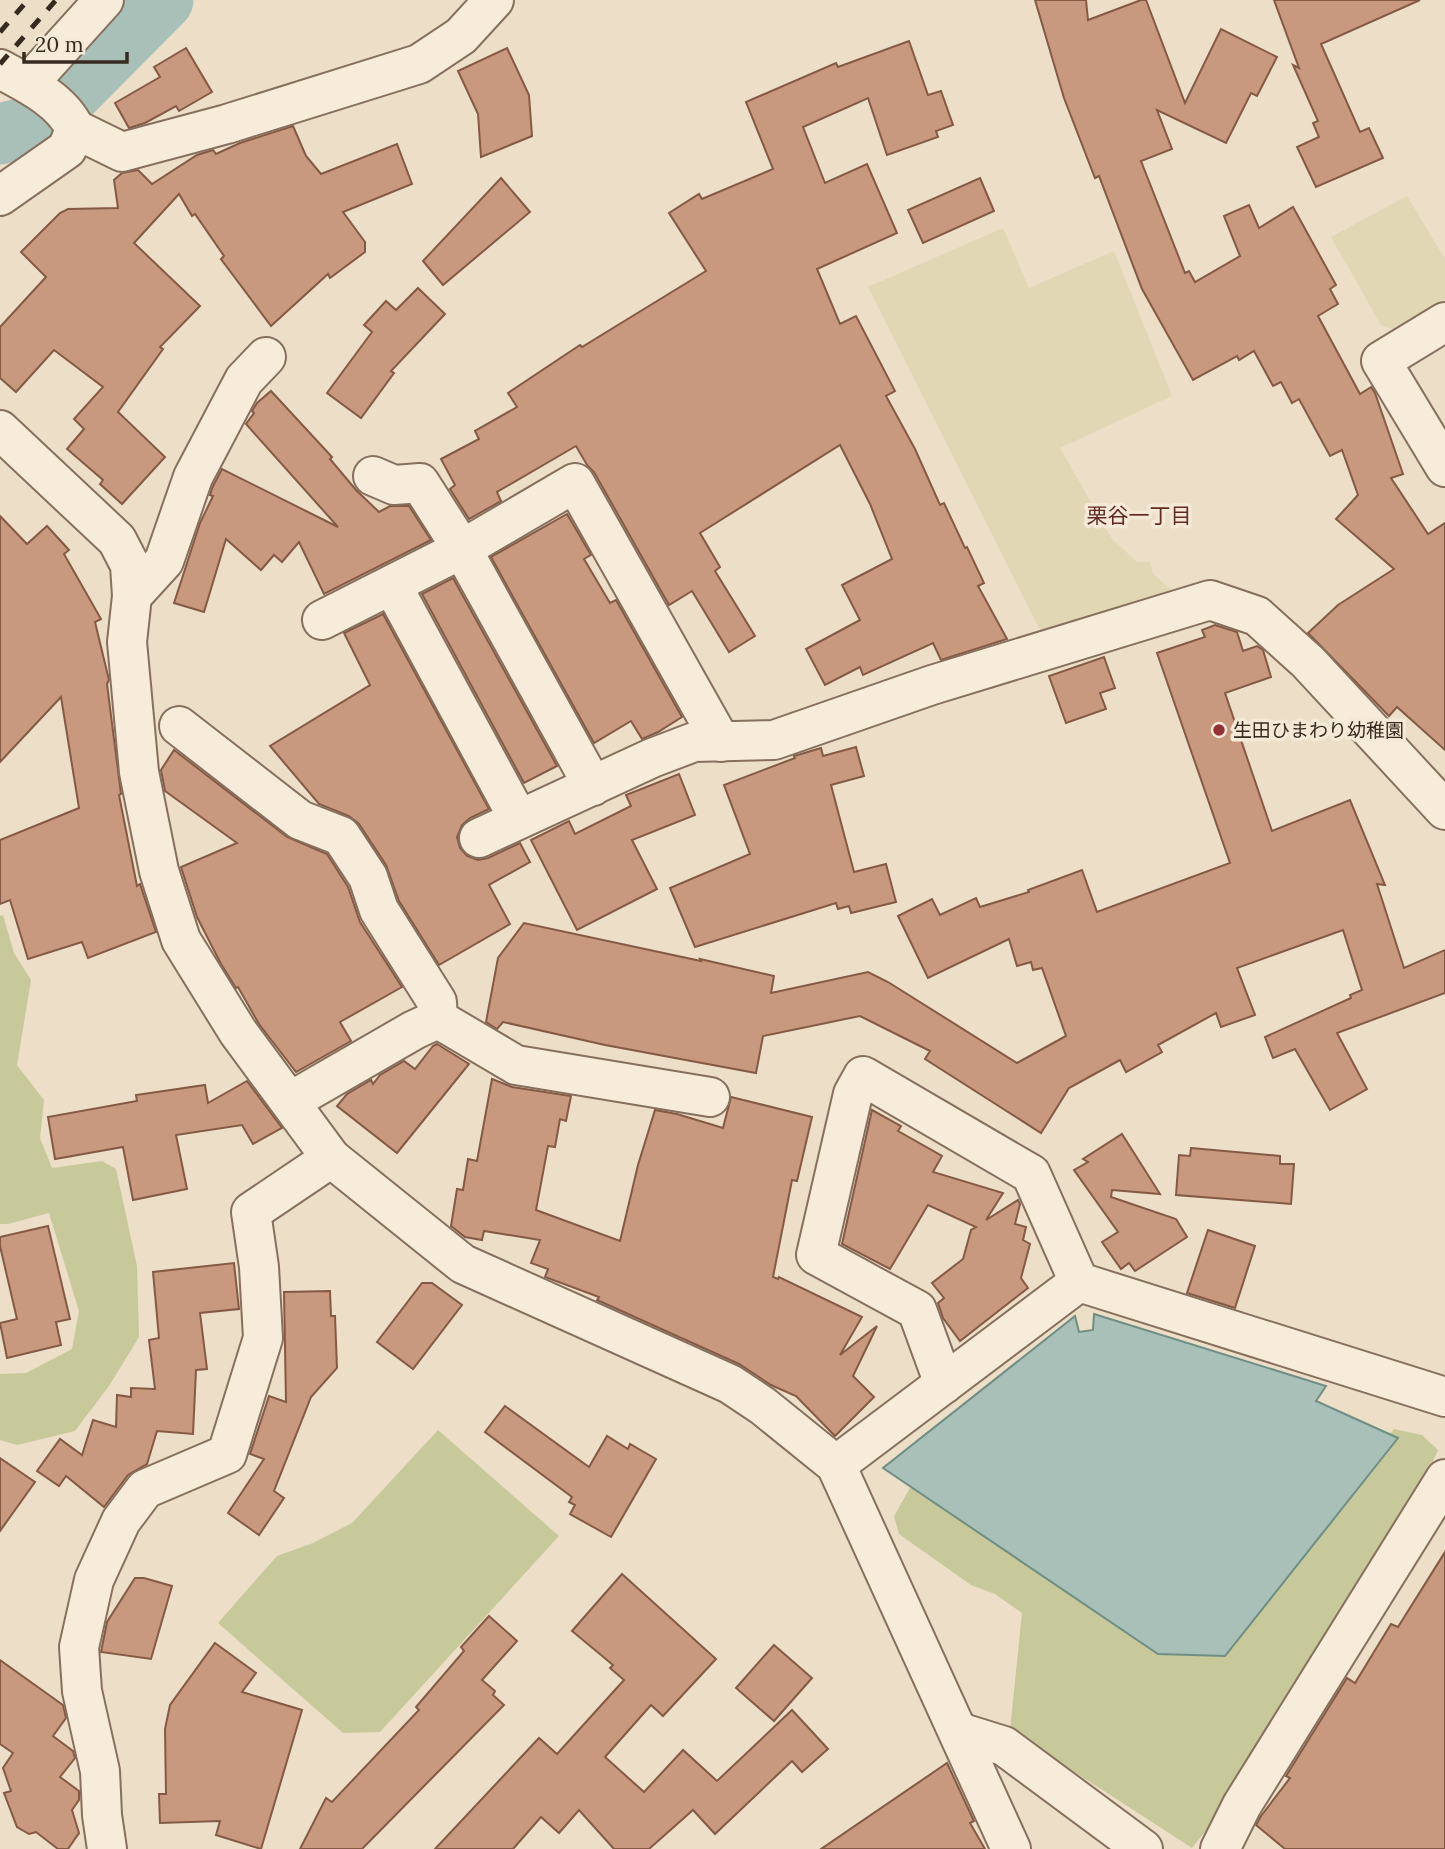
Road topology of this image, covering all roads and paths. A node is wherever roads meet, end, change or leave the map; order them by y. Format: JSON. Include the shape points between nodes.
{"nodes":[{"id":1,"x":104,"y":0,"type":"edge"},
{"id":2,"x":494,"y":0,"type":"edge"},
{"id":3,"x":21,"y":80,"type":"edge"},
{"id":4,"x":73,"y":125,"type":"junction"},
{"id":5,"x":0,"y":195,"type":"edge"},
{"id":6,"x":1445,"y":321,"type":"edge"},
{"id":7,"x":266,"y":358,"type":"dead end"},
{"id":8,"x":0,"y":430,"type":"edge"},
{"id":9,"x":1445,"y":467,"type":"edge"},
{"id":10,"x":373,"y":476,"type":"dead end"},
{"id":11,"x":462,"y":549,"type":"junction"},
{"id":12,"x":391,"y":585,"type":"junction"},
{"id":13,"x":132,"y":596,"type":"junction"},
{"id":14,"x":322,"y":620,"type":"dead end"},
{"id":15,"x":179,"y":726,"type":"dead end"},
{"id":16,"x":721,"y":742,"type":"junction"},
{"id":17,"x":593,"y":786,"type":"junction"},
{"id":18,"x":1445,"y":810,"type":"edge"},
{"id":19,"x":518,"y":818,"type":"junction"},
{"id":20,"x":479,"y":838,"type":"dead end"},
{"id":21,"x":438,"y":1019,"type":"junction"},
{"id":22,"x":710,"y":1097,"type":"dead end"},
{"id":23,"x":291,"y":1101,"type":"junction"},
{"id":24,"x":331,"y":1158,"type":"junction"},
{"id":25,"x":1079,"y":1282,"type":"junction"},
{"id":26,"x":944,"y":1384,"type":"junction"},
{"id":27,"x":1445,"y":1397,"type":"edge"},
{"id":28,"x":836,"y":1465,"type":"junction"},
{"id":29,"x":1445,"y":1479,"type":"edge"},
{"id":30,"x":959,"y":1732,"type":"junction"},
{"id":31,"x":107,"y":1849,"type":"edge"},
{"id":32,"x":1011,"y":1849,"type":"edge"},
{"id":33,"x":1143,"y":1849,"type":"edge"},
{"id":34,"x":1220,"y":1849,"type":"edge"}],
"edges":[{"from":1,"to":3,"type":"street"},
{"from":2,"to":4,"type":"street","via":[[461,36],[419,64],[227,124],[122,152]]},
{"from":3,"to":4,"type":"street"},
{"from":4,"to":5,"type":"street","via":[[67,149]]},
{"from":6,"to":9,"type":"street","via":[[1381,360]]},
{"from":7,"to":13,"type":"street","via":[[244,380],[192,477],[164,561]]},
{"from":8,"to":13,"type":"street","via":[[117,540],[130,565]]},
{"from":10,"to":11,"type":"street","via":[[394,485],[420,482]]},
{"from":11,"to":12,"type":"street"},
{"from":11,"to":16,"type":"street","via":[[575,483]]},
{"from":11,"to":17,"type":"street"},
{"from":12,"to":14,"type":"street"},
{"from":12,"to":19,"type":"street"},
{"from":13,"to":23,"type":"street","via":[[127,642],[139,772],[181,940],[238,1032]]},
{"from":15,"to":21,"type":"street","via":[[300,820],[341,836],[368,877],[379,910],[438,1002]]},
{"from":16,"to":17,"type":"street","via":[[694,742]]},
{"from":16,"to":18,"type":"street","via":[[774,740],[920,689],[1210,600],[1265,623],[1308,662]]},
{"from":17,"to":19,"type":"street"},
{"from":19,"to":20,"type":"street"},
{"from":21,"to":22,"type":"street","via":[[516,1065]]},
{"from":21,"to":23,"type":"street"},
{"from":23,"to":24,"type":"street"},
{"from":24,"to":28,"type":"street","via":[[463,1264],[730,1384]]},
{"from":24,"to":31,"type":"street","via":[[251,1212],[263,1338],[227,1454],[145,1489],[121,1521],[94,1580],[79,1647],[82,1691],[100,1771]]},
{"from":25,"to":26,"type":"street"},
{"from":25,"to":26,"type":"street","via":[[1031,1174],[863,1076],[853,1094],[816,1255],[917,1310]]},
{"from":25,"to":27,"type":"street"},
{"from":26,"to":28,"type":"street"},
{"from":28,"to":30,"type":"street"},
{"from":29,"to":34,"type":"street","via":[[1242,1805]]},
{"from":30,"to":32,"type":"street"},
{"from":30,"to":33,"type":"street","via":[[1004,1746]]}]}
